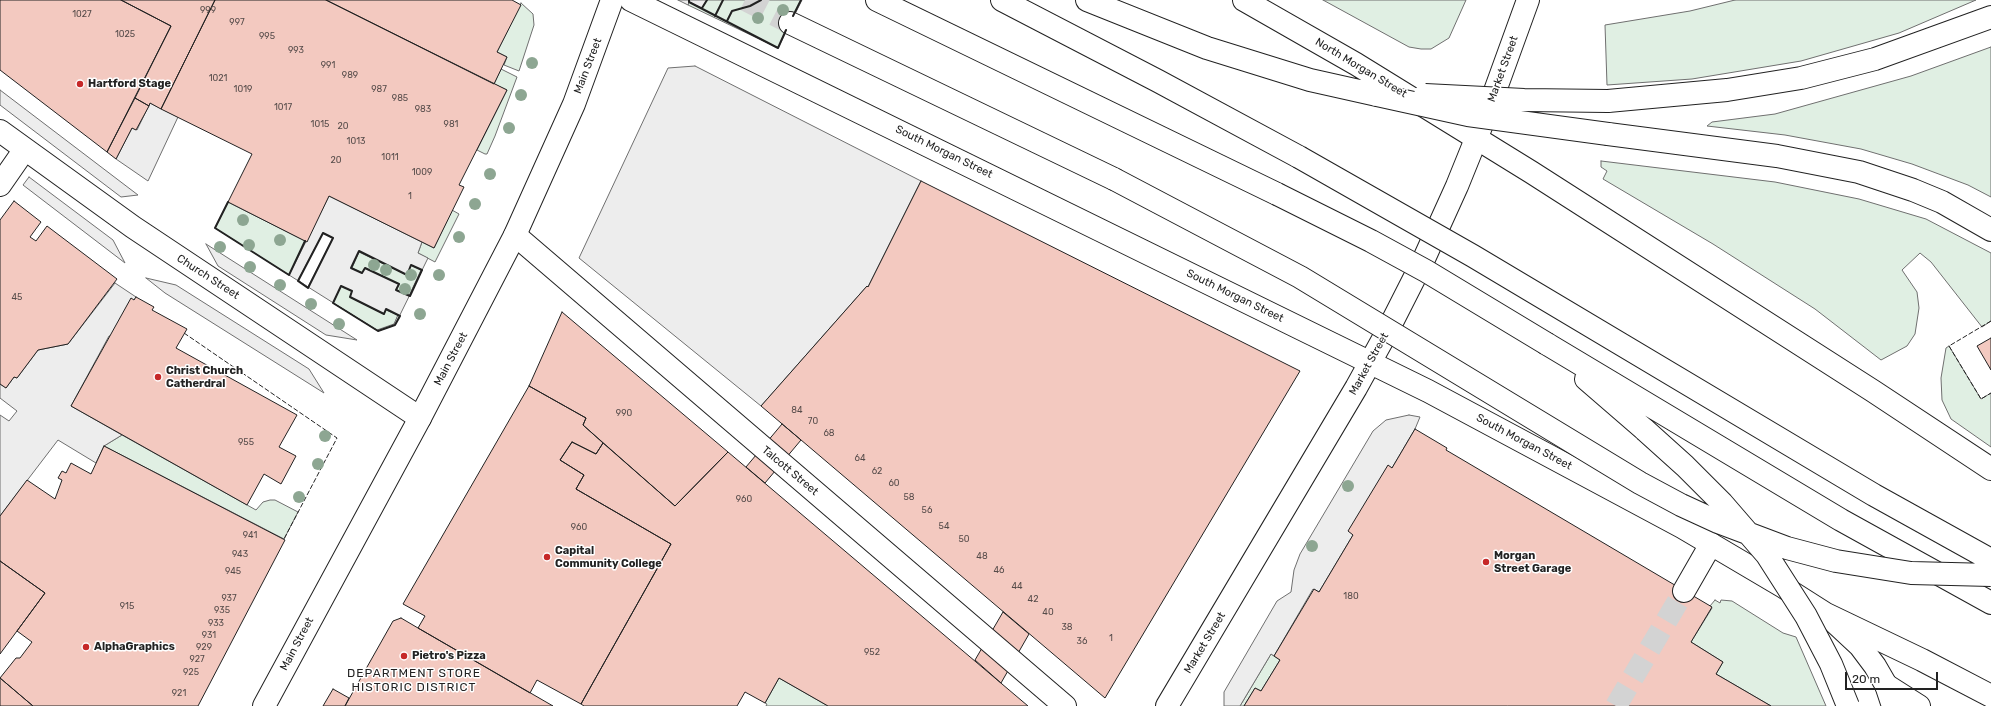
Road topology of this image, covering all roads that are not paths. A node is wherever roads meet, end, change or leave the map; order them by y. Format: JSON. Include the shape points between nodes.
{"nodes":[{"id":1,"x":612,"y":0,"type":"edge"},
{"id":2,"x":631,"y":0,"type":"edge"},
{"id":3,"x":877,"y":0,"type":"edge"},
{"id":4,"x":1002,"y":0,"type":"edge"},
{"id":5,"x":1087,"y":0,"type":"edge"},
{"id":6,"x":1244,"y":0,"type":"edge"},
{"id":7,"x":1528,"y":0,"type":"edge"},
{"id":8,"x":1991,"y":16,"type":"edge"},
{"id":9,"x":790,"y":23,"type":"tunnel mouth"},
{"id":10,"x":1377,"y":94,"type":"junction"},
{"id":11,"x":0,"y":131,"type":"edge"},
{"id":12,"x":1477,"y":138,"type":"junction"},
{"id":13,"x":25,"y":149,"type":"junction"},
{"id":14,"x":0,"y":185,"type":"edge"},
{"id":15,"x":1991,"y":230,"type":"edge"},
{"id":16,"x":515,"y":235,"type":"junction"},
{"id":17,"x":1547,"y":344,"type":"junction"},
{"id":18,"x":1370,"y":362,"type":"junction"},
{"id":19,"x":420,"y":418,"type":"junction"},
{"id":20,"x":1991,"y":469,"type":"edge"},
{"id":21,"x":1711,"y":544,"type":"junction"},
{"id":22,"x":1991,"y":560,"type":"edge"},
{"id":23,"x":1991,"y":575,"type":"edge"},
{"id":24,"x":1684,"y":591,"type":"tunnel mouth"},
{"id":25,"x":1991,"y":603,"type":"edge"},
{"id":26,"x":1826,"y":614,"type":"junction"},
{"id":27,"x":1886,"y":685,"type":"junction"},
{"id":28,"x":1991,"y":696,"type":"edge"},
{"id":29,"x":264,"y":706,"type":"edge"},
{"id":30,"x":1065,"y":706,"type":"edge"},
{"id":31,"x":1168,"y":706,"type":"edge"},
{"id":32,"x":1848,"y":706,"type":"edge"},
{"id":33,"x":1893,"y":706,"type":"edge"},
{"id":34,"x":1919,"y":706,"type":"edge"}],
"edges":[{"from":1,"to":16,"type":"main road","name":"Main Street","via":[[574,104]]},
{"from":2,"to":18,"type":"main road","name":"South Morgan Street"},
{"from":3,"to":17,"type":"main road","bridge":true,"via":[[1278,194],[1419,267]]},
{"from":4,"to":22,"type":"main road","bridge":true,"via":[[1299,157],[1473,256],[1867,491]]},
{"from":5,"to":10,"type":"main road","via":[[1208,48],[1310,80]]},
{"from":6,"to":12,"type":"main road","name":"North Morgan Street","via":[[1356,64]]},
{"from":7,"to":12,"type":"main road","name":"Market Street"},
{"from":8,"to":10,"type":"main road","bridge":true,"via":[[1875,59],[1801,78],[1727,90],[1608,101]]},
{"from":9,"to":23,"type":"main road","bridge":true,"via":[[1114,179],[1300,277],[1640,483],[1681,505],[1787,548],[1855,565],[1936,575]]},
{"from":10,"to":15,"type":"main road","bridge":true,"via":[[1468,114],[1777,156],[1833,166],[1914,190],[1942,202]]},
{"from":11,"to":13,"type":"main road","name":"Church Street"},
{"from":12,"to":18,"type":"main road","name":"Market Street","via":[[1423,261]]},
{"from":12,"to":20,"type":"main road","name":"North Morgan Street"},
{"from":13,"to":14,"type":"main road"},
{"from":13,"to":19,"type":"main road","name":"Church Street","via":[[133,228]]},
{"from":16,"to":19,"type":"main road","name":"Main Street"},
{"from":16,"to":30,"type":"main road","name":"Talcott Street"},
{"from":17,"to":25,"type":"main road","bridge":true,"via":[[1842,520]]},
{"from":17,"to":32,"type":"main road","bridge":true,"via":[[1686,466],[1748,533],[1781,575],[1806,616],[1831,664]]},
{"from":18,"to":21,"type":"main road","name":"South Morgan Street"},
{"from":18,"to":31,"type":"main road","name":"Market Street"},
{"from":19,"to":29,"type":"main road","name":"Main Street"},
{"from":21,"to":24,"type":"main road"},
{"from":21,"to":26,"type":"main road","name":"South Morgan Street"},
{"from":26,"to":27,"type":"main road","via":[[1860,646]]},
{"from":26,"to":28,"type":"main road"},
{"from":27,"to":33,"type":"main road"},
{"from":27,"to":34,"type":"main road"}]}
